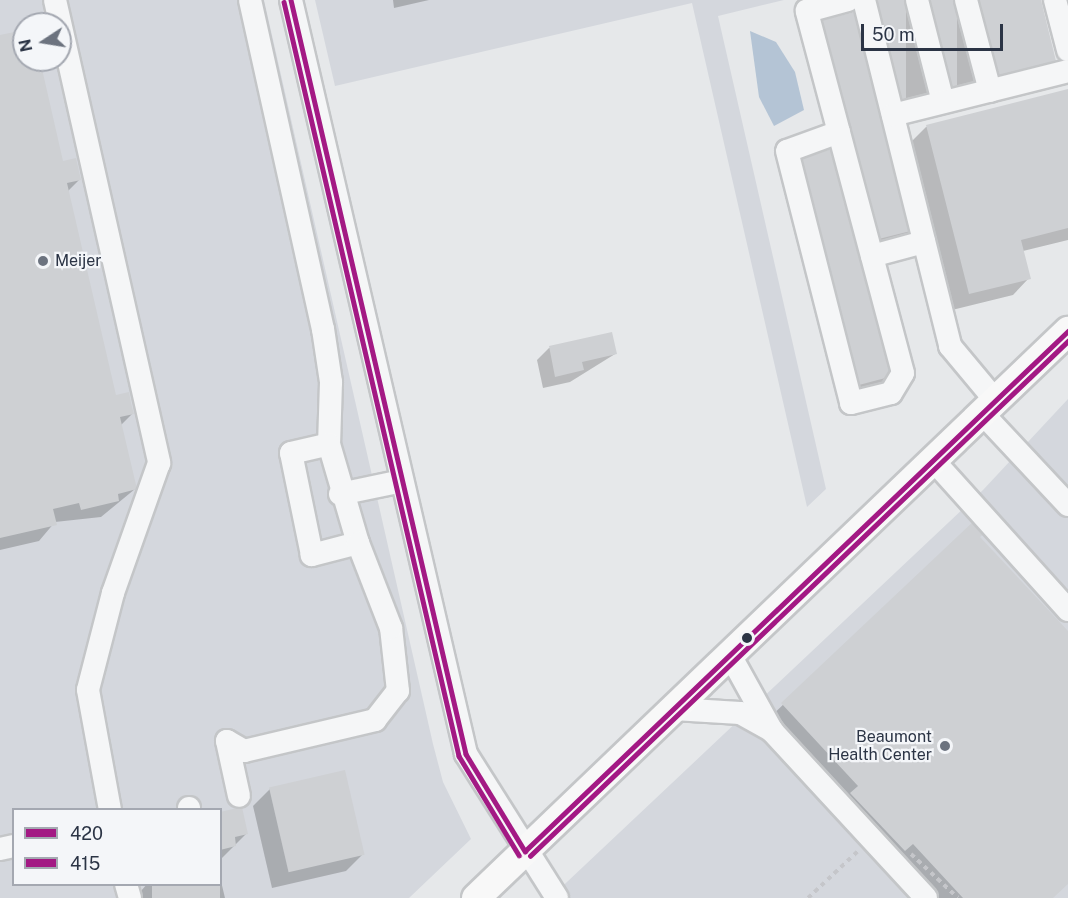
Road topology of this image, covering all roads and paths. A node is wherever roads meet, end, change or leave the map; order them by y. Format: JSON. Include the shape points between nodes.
{"nodes":[{"id":1,"x":55,"y":0,"type":"edge"},
{"id":2,"x":250,"y":0,"type":"edge"},
{"id":3,"x":848,"y":0,"type":"edge"},
{"id":4,"x":864,"y":0,"type":"edge"},
{"id":5,"x":917,"y":0,"type":"edge"},
{"id":6,"x":966,"y":0,"type":"edge"},
{"id":7,"x":1055,"y":0,"type":"edge"},
{"id":8,"x":296,"y":1,"type":"edge"},
{"id":9,"x":1068,"y":50,"type":"edge"},
{"id":10,"x":1068,"y":71,"type":"edge"},
{"id":11,"x":990,"y":91,"type":"junction"},
{"id":12,"x":943,"y":102,"type":"junction"},
{"id":13,"x":893,"y":115,"type":"junction"},
{"id":14,"x":839,"y":132,"type":"junction"},
{"id":15,"x":924,"y":242,"type":"junction"},
{"id":16,"x":872,"y":256,"type":"junction"},
{"id":17,"x":1068,"y":331,"type":"edge"},
{"id":18,"x":988,"y":407,"type":"junction"},
{"id":19,"x":329,"y":444,"type":"junction"},
{"id":20,"x":933,"y":460,"type":"junction"},
{"id":21,"x":402,"y":481,"type":"junction"},
{"id":22,"x":340,"y":494,"type":"junction"},
{"id":23,"x":1068,"y":505,"type":"edge"},
{"id":24,"x":358,"y":543,"type":"junction"},
{"id":25,"x":1068,"y":610,"type":"edge"},
{"id":26,"x":730,"y":655,"type":"junction"},
{"id":27,"x":674,"y":709,"type":"junction"},
{"id":28,"x":772,"y":731,"type":"junction"},
{"id":29,"x":239,"y":796,"type":"dead end"},
{"id":30,"x":110,"y":808,"type":"edge"},
{"id":31,"x":860,"y":849,"type":"dead end"},
{"id":32,"x":525,"y":851,"type":"junction"},
{"id":33,"x":476,"y":898,"type":"edge"},
{"id":34,"x":557,"y":898,"type":"edge"},
{"id":35,"x":808,"y":898,"type":"edge"},
{"id":36,"x":926,"y":898,"type":"edge"}],
"edges":[{"from":1,"to":30,"type":"street","via":[[159,463],[113,593],[88,690]]},
{"from":2,"to":19,"type":"street","via":[[323,329],[331,382]]},
{"from":3,"to":14,"type":"street","via":[[807,11]]},
{"from":4,"to":13,"type":"street"},
{"from":5,"to":12,"type":"street"},
{"from":6,"to":11,"type":"street"},
{"from":7,"to":9,"type":"street"},
{"from":8,"to":21,"type":"street"},
{"from":10,"to":11,"type":"street"},
{"from":11,"to":12,"type":"street"},
{"from":12,"to":13,"type":"street"},
{"from":13,"to":15,"type":"street"},
{"from":14,"to":16,"type":"street"},
{"from":14,"to":16,"type":"street","via":[[787,151],[851,403],[891,393],[903,373]]},
{"from":15,"to":16,"type":"street"},
{"from":15,"to":18,"type":"street","via":[[950,346]]},
{"from":17,"to":18,"type":"main road"},
{"from":18,"to":20,"type":"main road"},
{"from":18,"to":23,"type":"street"},
{"from":19,"to":22,"type":"street"},
{"from":19,"to":24,"type":"street","via":[[291,453],[312,555]]},
{"from":20,"to":25,"type":"street"},
{"from":20,"to":26,"type":"main road"},
{"from":21,"to":22,"type":"street"},
{"from":21,"to":32,"type":"street","via":[[466,754]]},
{"from":22,"to":24,"type":"street"},
{"from":24,"to":29,"type":"street","via":[[391,628],[398,691],[375,720],[244,751],[227,741]]},
{"from":26,"to":27,"type":"main road"},
{"from":26,"to":28,"type":"street"},
{"from":27,"to":28,"type":"street","via":[[740,713]]},
{"from":27,"to":32,"type":"main road"},
{"from":28,"to":36,"type":"street"},
{"from":31,"to":35,"type":"path"},
{"from":32,"to":33,"type":"main road"},
{"from":32,"to":34,"type":"street"}]}
